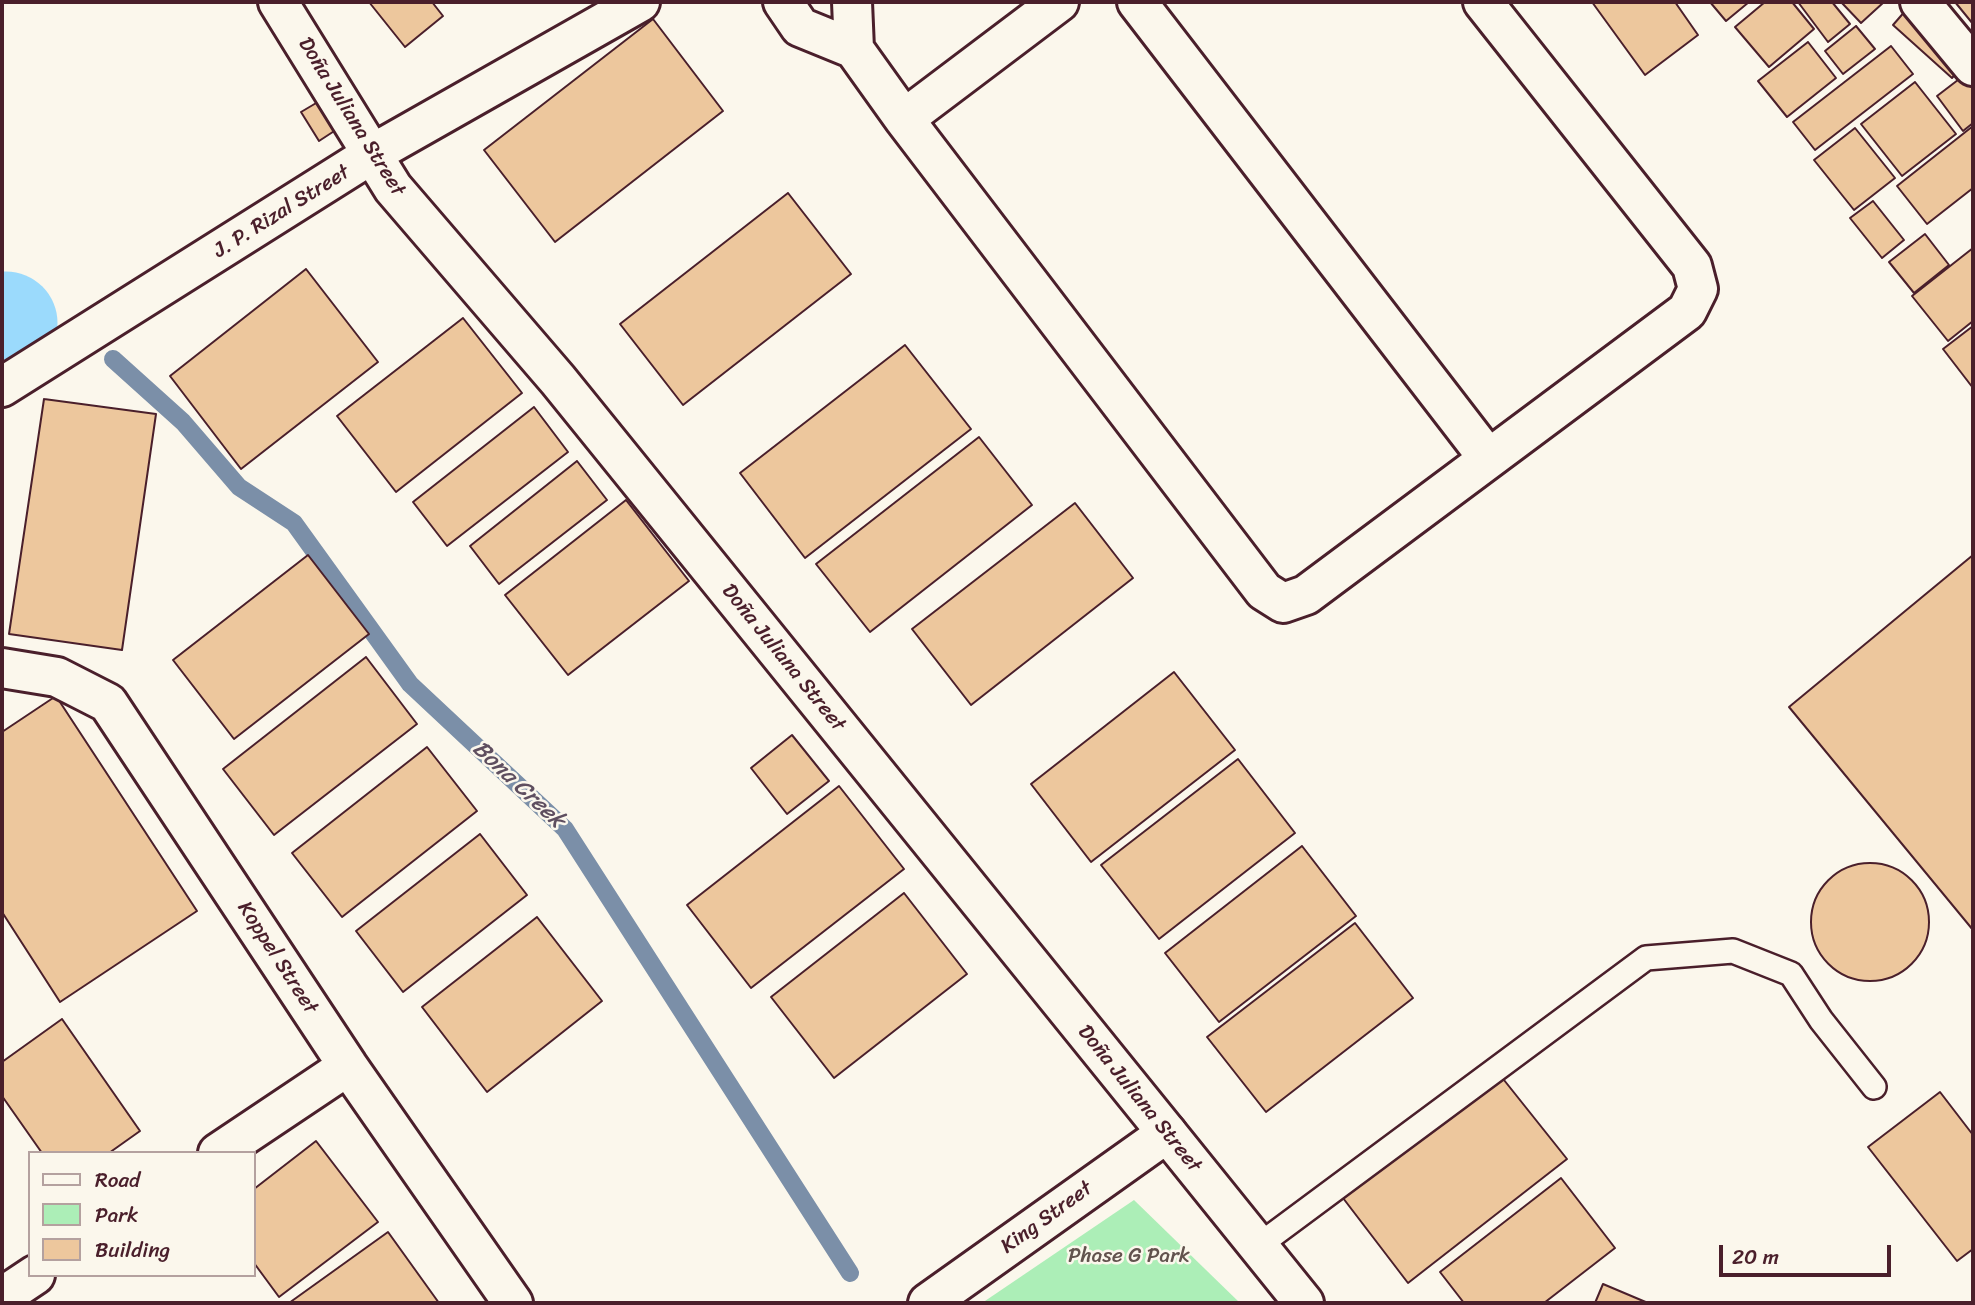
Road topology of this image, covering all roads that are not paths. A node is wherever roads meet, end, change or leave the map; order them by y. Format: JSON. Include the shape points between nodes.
{"nodes":[{"id":1,"x":278,"y":2,"type":"edge"},
{"id":2,"x":640,"y":2,"type":"edge"},
{"id":3,"x":783,"y":2,"type":"edge"},
{"id":4,"x":852,"y":2,"type":"edge"},
{"id":5,"x":1059,"y":2,"type":"edge"},
{"id":6,"x":1137,"y":2,"type":"edge"},
{"id":7,"x":1483,"y":2,"type":"edge"},
{"id":8,"x":1920,"y":2,"type":"edge"},
{"id":9,"x":854,"y":49,"type":"junction"},
{"id":10,"x":1973,"y":66,"type":"edge"},
{"id":11,"x":904,"y":119,"type":"junction"},
{"id":12,"x":372,"y":155,"type":"junction"},
{"id":13,"x":2,"y":387,"type":"edge"},
{"id":14,"x":1488,"y":458,"type":"junction"},
{"id":15,"x":2,"y":668,"type":"edge"},
{"id":16,"x":348,"y":1066,"type":"junction"},
{"id":17,"x":1874,"y":1087,"type":"dead end"},
{"id":18,"x":1167,"y":1133,"type":"junction"},
{"id":19,"x":221,"y":1151,"type":"edge"},
{"id":20,"x":1258,"y":1246,"type":"junction"},
{"id":21,"x":31,"y":1277,"type":"edge"},
{"id":22,"x":2,"y":1297,"type":"edge"},
{"id":23,"x":513,"y":1303,"type":"edge"},
{"id":24,"x":928,"y":1303,"type":"edge"},
{"id":25,"x":1304,"y":1303,"type":"edge"}],
"edges":[{"from":1,"to":12,"type":"street","name":"Doña Juliana Street"},
{"from":2,"to":12,"type":"street","name":"J. P. Rizal Street"},
{"from":3,"to":9,"type":"street","via":[[800,27]]},
{"from":4,"to":9,"type":"street"},
{"from":5,"to":11,"type":"street"},
{"from":6,"to":14,"type":"street"},
{"from":7,"to":14,"type":"street","via":[[1692,266],[1698,289],[1687,310]]},
{"from":8,"to":10,"type":"street"},
{"from":9,"to":11,"type":"street"},
{"from":11,"to":14,"type":"street","via":[[1255,580],[1283,603],[1306,595]]},
{"from":12,"to":13,"type":"street","name":"J. P. Rizal Street"},
{"from":12,"to":18,"type":"street","name":"Doña Juliana Street","via":[[393,188],[558,380]]},
{"from":15,"to":16,"type":"street","name":"Koppel Street","via":[[57,677],[108,703]]},
{"from":16,"to":19,"type":"street"},
{"from":16,"to":23,"type":"street","name":"Koppel Street"},
{"from":17,"to":20,"type":"lane","via":[[1791,974],[1733,951],[1646,958]]},
{"from":18,"to":20,"type":"street","name":"Doña Juliana Street"},
{"from":18,"to":24,"type":"street","name":"King Street"},
{"from":20,"to":25,"type":"street","name":"Doña Juliana Street"},
{"from":21,"to":22,"type":"street"}]}
